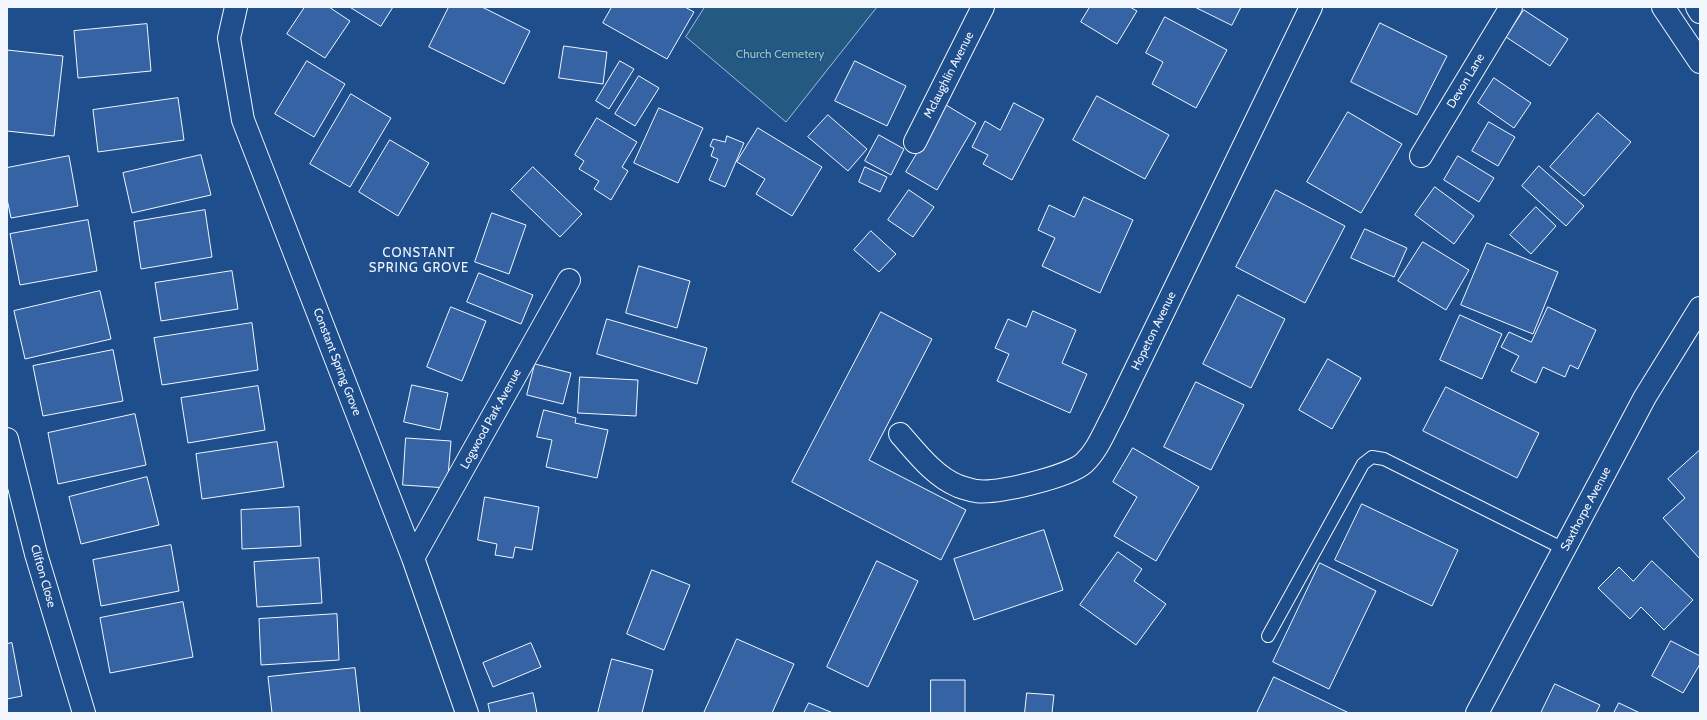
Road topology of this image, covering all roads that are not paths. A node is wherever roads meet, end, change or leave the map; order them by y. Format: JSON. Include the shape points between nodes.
{"nodes":[{"id":1,"x":236,"y":7,"type":"edge"},
{"id":2,"x":983,"y":7,"type":"edge"},
{"id":3,"x":1312,"y":7,"type":"edge"},
{"id":4,"x":1511,"y":7,"type":"edge"},
{"id":5,"x":1663,"y":7,"type":"edge"},
{"id":6,"x":1697,"y":7,"type":"edge"},
{"id":7,"x":1700,"y":12,"type":"edge"},
{"id":8,"x":1700,"y":62,"type":"edge"},
{"id":9,"x":915,"y":142,"type":"dead end"},
{"id":10,"x":1422,"y":156,"type":"dead end"},
{"id":11,"x":569,"y":280,"type":"dead end"},
{"id":12,"x":1700,"y":308,"type":"edge"},
{"id":13,"x":900,"y":434,"type":"dead end"},
{"id":14,"x":7,"y":439,"type":"edge"},
{"id":15,"x":1564,"y":549,"type":"junction"},
{"id":16,"x":413,"y":558,"type":"junction"},
{"id":17,"x":1268,"y":636,"type":"dead end"},
{"id":18,"x":84,"y":713,"type":"edge"},
{"id":19,"x":467,"y":713,"type":"edge"},
{"id":20,"x":1477,"y":713,"type":"edge"}],
"edges":[{"from":1,"to":16,"type":"street","name":"Constant Spring Grove","via":[[229,38],[243,120]]},
{"from":2,"to":9,"type":"street","name":"Mclaughlin Avenue"},
{"from":3,"to":13,"type":"street","name":"Hopeton Avenue","via":[[1098,446],[1083,463],[1044,481],[997,490],[976,491],[958,486],[935,472]]},
{"from":4,"to":10,"type":"street","name":"Devon Lane"},
{"from":5,"to":8,"type":"street"},
{"from":6,"to":7,"type":"street"},
{"from":11,"to":16,"type":"street","name":"Logwood Park Avenue"},
{"from":12,"to":15,"type":"street","name":"Saxthorpe Avenue","via":[[1645,397]]},
{"from":14,"to":18,"type":"street","name":"Clifton Close","via":[[36,554]]},
{"from":15,"to":17,"type":"lane","via":[[1384,459],[1372,457],[1363,464]]},
{"from":15,"to":20,"type":"street","name":"Saxthorpe Avenue"},
{"from":16,"to":19,"type":"street","name":"Constant Spring Grove"}]}
